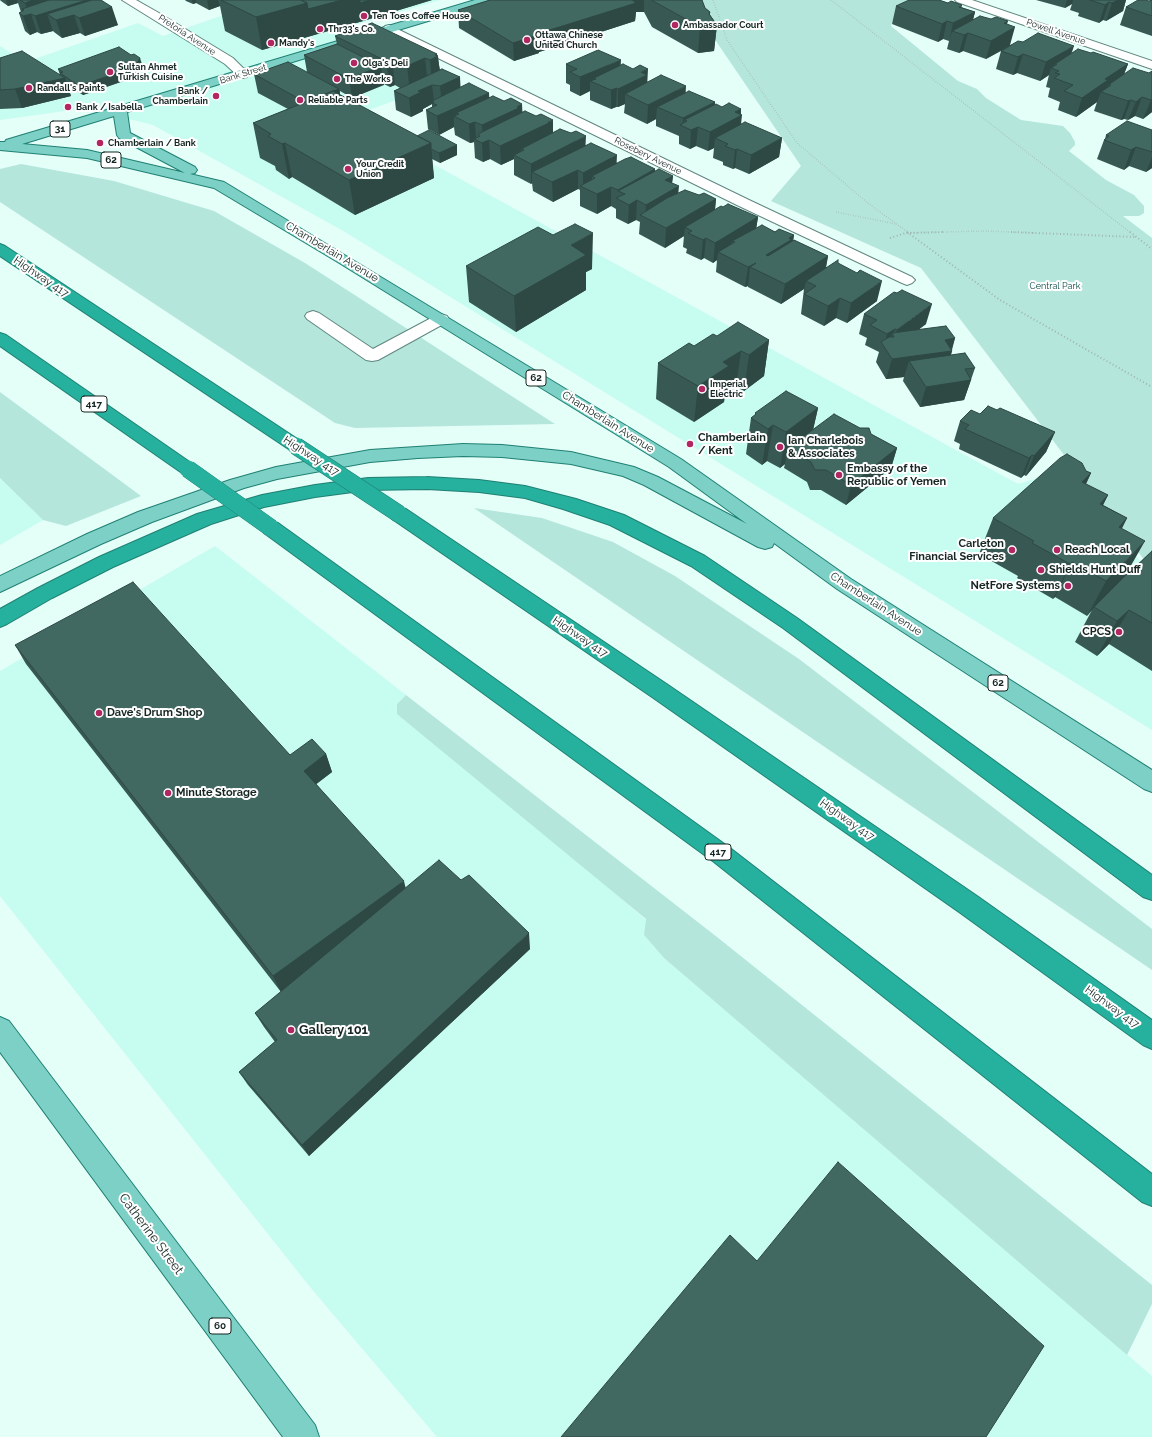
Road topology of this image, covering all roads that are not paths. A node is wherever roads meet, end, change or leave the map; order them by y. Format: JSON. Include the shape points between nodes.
{"nodes":[{"id":1,"x":128,"y":0,"type":"edge"},
{"id":2,"x":487,"y":0,"type":"edge"},
{"id":3,"x":961,"y":0,"type":"edge"},
{"id":4,"x":389,"y":29,"type":"junction"},
{"id":5,"x":1152,"y":65,"type":"edge"},
{"id":6,"x":243,"y":74,"type":"junction"},
{"id":7,"x":120,"y":111,"type":"junction"},
{"id":8,"x":0,"y":147,"type":"edge"},
{"id":9,"x":219,"y":185,"type":"junction"},
{"id":10,"x":0,"y":249,"type":"edge"},
{"id":11,"x":907,"y":280,"type":"dead end"},
{"id":12,"x":313,"y":316,"type":"dead end"},
{"id":13,"x":441,"y":319,"type":"junction"},
{"id":14,"x":0,"y":338,"type":"edge"},
{"id":15,"x":844,"y":584,"type":"junction"},
{"id":16,"x":0,"y":585,"type":"edge"},
{"id":17,"x":0,"y":619,"type":"edge"},
{"id":18,"x":1152,"y":782,"type":"edge"},
{"id":19,"x":1152,"y":889,"type":"edge"},
{"id":20,"x":0,"y":1030,"type":"edge"},
{"id":21,"x":1152,"y":1036,"type":"edge"},
{"id":22,"x":1152,"y":1192,"type":"edge"},
{"id":23,"x":303,"y":1437,"type":"edge"}],
"edges":[{"from":1,"to":6,"type":"street","name":"Pretoria Avenue","via":[[229,61]]},
{"from":2,"to":4,"type":"main road","name":"Bank Street","number":"31"},
{"from":3,"to":5,"type":"street","name":"Powell Avenue"},
{"from":4,"to":6,"type":"main road","name":"Bank Street","number":"31"},
{"from":4,"to":11,"type":"street","name":"Rosebery Avenue"},
{"from":6,"to":7,"type":"main road","name":"Bank Street","number":"31"},
{"from":7,"to":8,"type":"main road","name":"Bank Street","number":"31"},
{"from":7,"to":9,"type":"main road","via":[[124,135]]},
{"from":8,"to":9,"type":"main road","name":"Chamberlain Avenue","number":"62","via":[[87,154]]},
{"from":9,"to":13,"type":"main road","name":"Chamberlain Avenue","number":"62"},
{"from":10,"to":21,"type":"highway","name":"Highway 417","bridge":true,"via":[[653,686],[968,904]]},
{"from":12,"to":13,"type":"street","via":[[372,356]]},
{"from":13,"to":15,"type":"main road","name":"Chamberlain Avenue","number":"62","via":[[675,463]]},
{"from":14,"to":22,"type":"highway","number":"417","bridge":true,"via":[[271,528],[722,855]]},
{"from":15,"to":16,"type":"main road","via":[[658,484],[628,471],[570,458],[463,450],[370,456],[276,473],[145,517]]},
{"from":15,"to":18,"type":"main road","name":"Chamberlain Avenue","number":"62"},
{"from":17,"to":19,"type":"highway","via":[[45,593],[146,544],[204,519],[262,501],[315,490],[427,482],[525,492],[617,520],[698,561],[790,623]]},
{"from":20,"to":23,"type":"main road","name":"Catherine Street","number":"60"}]}
